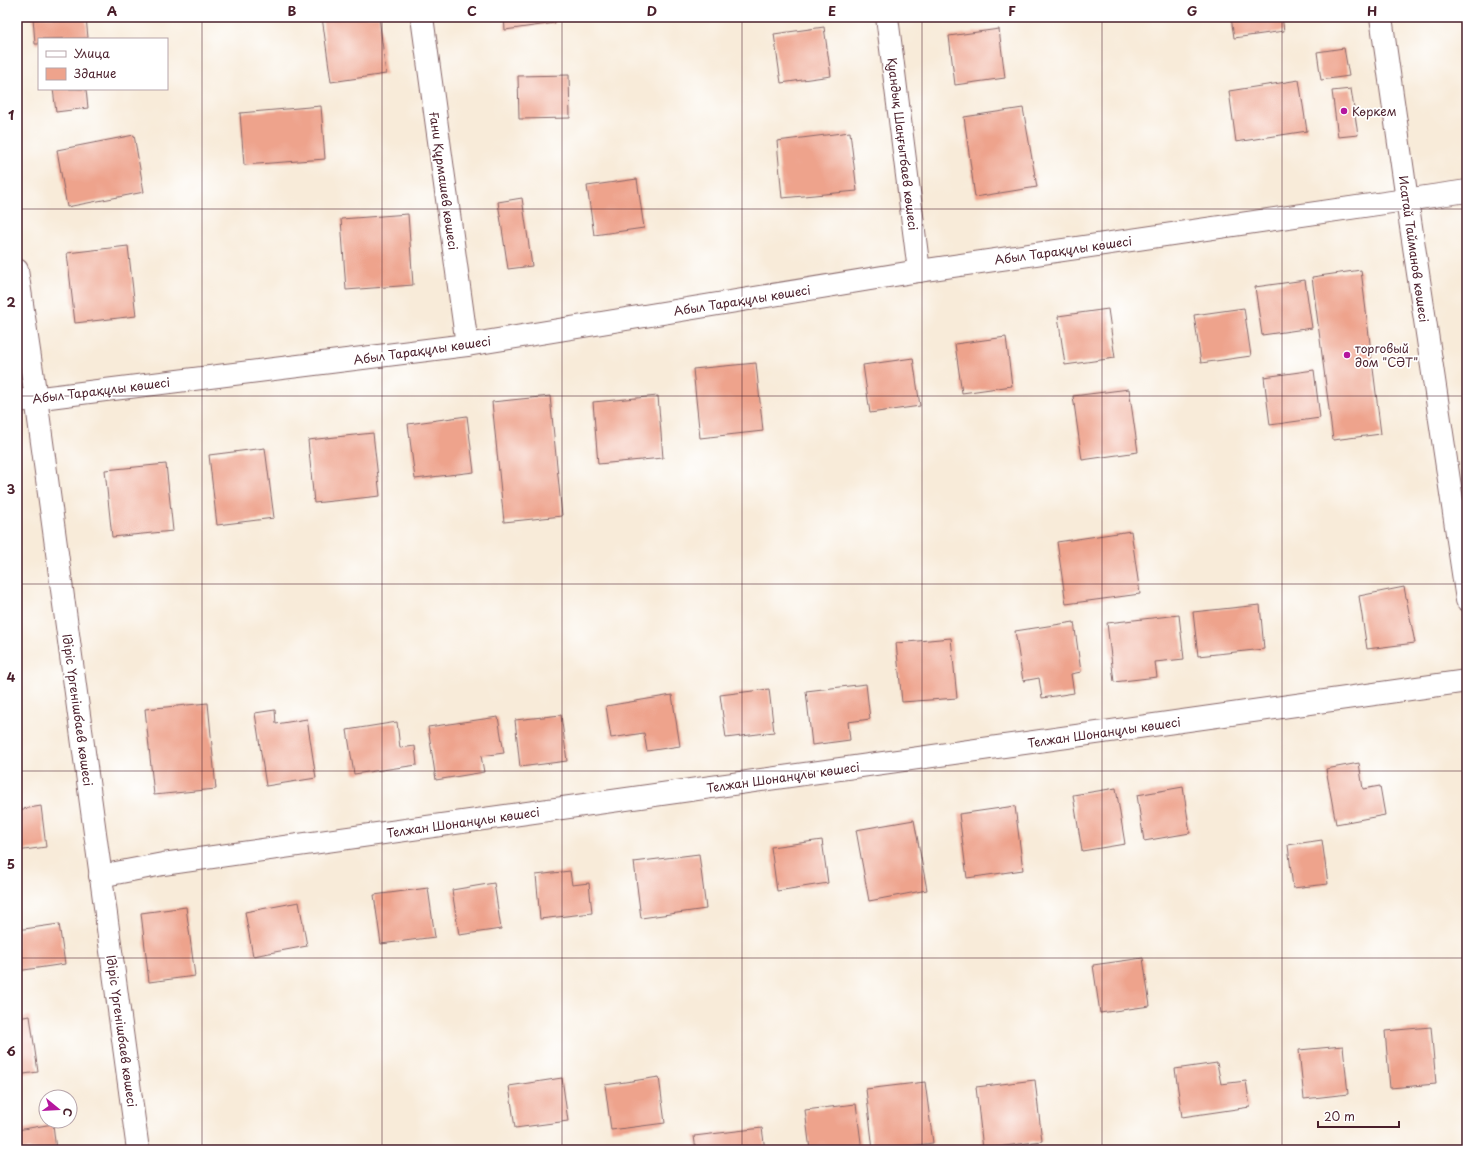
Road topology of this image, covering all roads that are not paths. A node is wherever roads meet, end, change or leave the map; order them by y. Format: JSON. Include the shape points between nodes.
{"nodes":[{"id":1,"x":422,"y":17,"type":"edge"},
{"id":2,"x":887,"y":17,"type":"edge"},
{"id":3,"x":1381,"y":17,"type":"edge"},
{"id":4,"x":1467,"y":191,"type":"edge"},
{"id":5,"x":1407,"y":200,"type":"junction"},
{"id":6,"x":17,"y":270,"type":"edge"},
{"id":7,"x":918,"y":271,"type":"junction"},
{"id":8,"x":466,"y":345,"type":"junction"},
{"id":9,"x":26,"y":400,"type":"edge"},
{"id":10,"x":1467,"y":600,"type":"edge"},
{"id":11,"x":1467,"y":681,"type":"edge"},
{"id":12,"x":100,"y":876,"type":"junction"},
{"id":13,"x":138,"y":1150,"type":"edge"}],
"edges":[{"from":1,"to":8,"type":"street","name":"Ғани Құрмашев көшесі"},
{"from":2,"to":7,"type":"street","name":"Қуандық Шаңғытбаев көшесі"},
{"from":3,"to":5,"type":"street","name":"Исатай Тайманов көшесі"},
{"from":4,"to":5,"type":"street","name":"Абыл Тарақұлы көшесі"},
{"from":5,"to":7,"type":"street","name":"Абыл Тарақұлы көшесі"},
{"from":5,"to":10,"type":"street","name":"Исатай Тайманов көшесі"},
{"from":6,"to":9,"type":"street","name":"Ідіріс Үргенішбаев көшесі"},
{"from":7,"to":8,"type":"street","name":"Абыл Тарақұлы көшесі"},
{"from":8,"to":9,"type":"street","name":"Абыл Тарақұлы көшесі"},
{"from":9,"to":12,"type":"street","name":"Ідіріс Үргенішбаев көшесі"},
{"from":11,"to":12,"type":"street","name":"Телжан Шонанұлы көшесі","via":[[163,864]]},
{"from":12,"to":13,"type":"street","name":"Ідіріс Үргенішбаев көшесі"}]}
